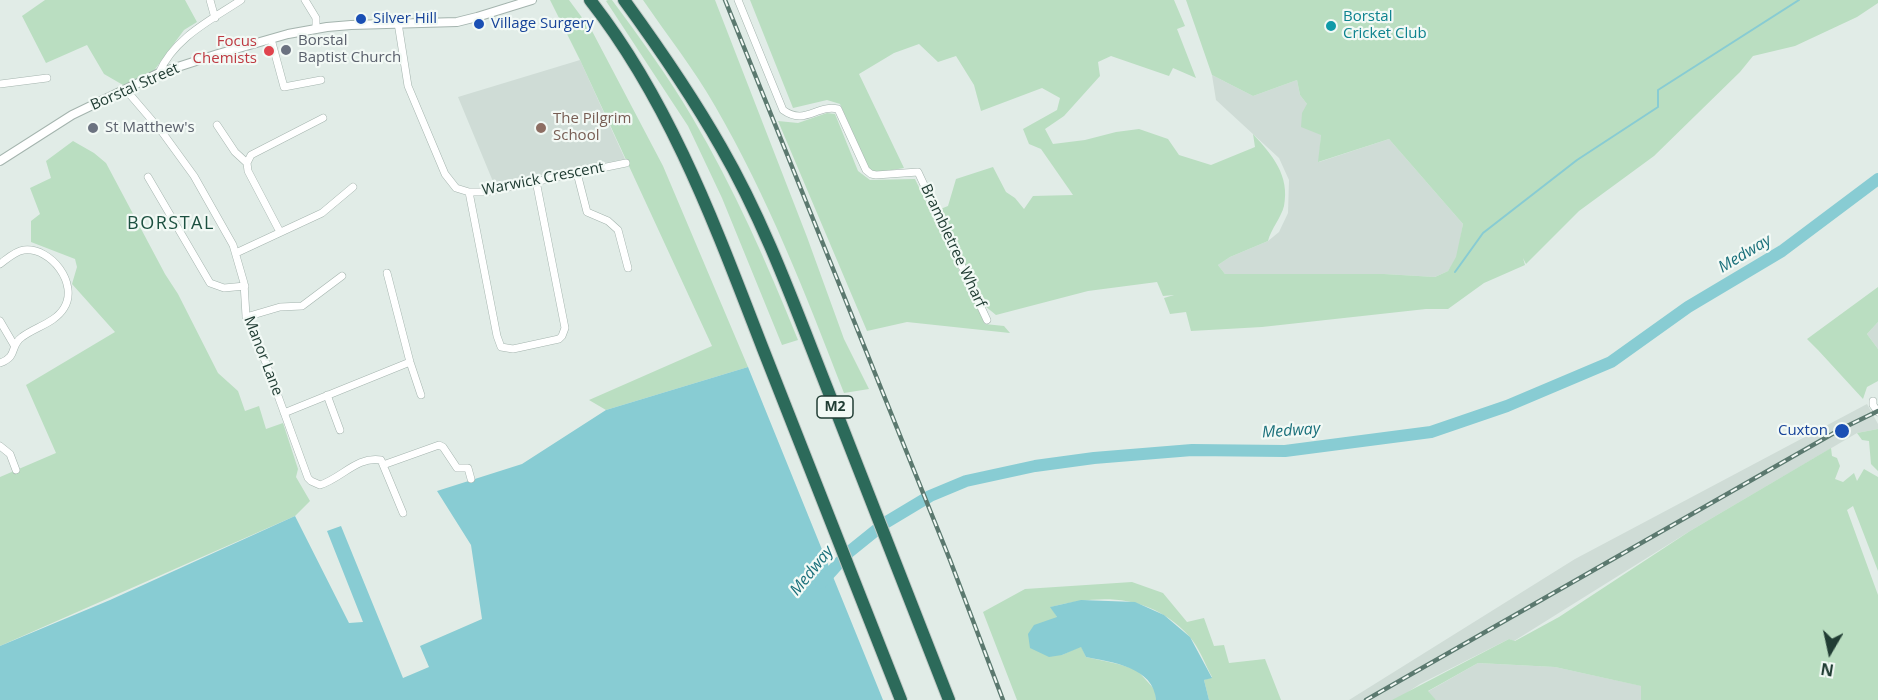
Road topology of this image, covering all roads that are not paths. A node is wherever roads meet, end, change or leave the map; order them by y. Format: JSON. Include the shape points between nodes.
{"nodes":[{"id":1,"x":210,"y":0,"type":"edge"},
{"id":2,"x":241,"y":0,"type":"edge"},
{"id":3,"x":305,"y":0,"type":"edge"},
{"id":4,"x":532,"y":0,"type":"edge"},
{"id":5,"x":624,"y":0,"type":"edge"},
{"id":6,"x":738,"y":0,"type":"edge"},
{"id":7,"x":591,"y":2,"type":"edge"},
{"id":8,"x":215,"y":18,"type":"junction"},
{"id":9,"x":398,"y":23,"type":"junction"},
{"id":10,"x":316,"y":29,"type":"junction"},
{"id":11,"x":271,"y":39,"type":"junction"},
{"id":12,"x":159,"y":73,"type":"junction"},
{"id":13,"x":47,"y":78,"type":"dead end"},
{"id":14,"x":321,"y":80,"type":"dead end"},
{"id":15,"x":0,"y":84,"type":"edge"},
{"id":16,"x":126,"y":90,"type":"junction"},
{"id":17,"x":323,"y":118,"type":"dead end"},
{"id":18,"x":217,"y":125,"type":"dead end"},
{"id":19,"x":0,"y":162,"type":"edge"},
{"id":20,"x":247,"y":163,"type":"junction"},
{"id":21,"x":626,"y":163,"type":"dead end"},
{"id":22,"x":577,"y":173,"type":"junction"},
{"id":23,"x":148,"y":177,"type":"dead end"},
{"id":24,"x":536,"y":181,"type":"junction"},
{"id":25,"x":352,"y":187,"type":"dead end"},
{"id":26,"x":469,"y":192,"type":"junction"},
{"id":27,"x":280,"y":232,"type":"junction"},
{"id":28,"x":236,"y":253,"type":"junction"},
{"id":29,"x":0,"y":264,"type":"edge"},
{"id":30,"x":628,"y":268,"type":"dead end"},
{"id":31,"x":387,"y":273,"type":"dead end"},
{"id":32,"x":342,"y":276,"type":"dead end"},
{"id":33,"x":244,"y":286,"type":"junction"},
{"id":34,"x":246,"y":317,"type":"junction"},
{"id":35,"x":987,"y":320,"type":"dead end"},
{"id":36,"x":0,"y":321,"type":"edge"},
{"id":37,"x":14,"y":345,"type":"junction"},
{"id":38,"x":410,"y":362,"type":"junction"},
{"id":39,"x":0,"y":363,"type":"edge"},
{"id":40,"x":327,"y":395,"type":"junction"},
{"id":41,"x":422,"y":395,"type":"dead end"},
{"id":42,"x":1873,"y":401,"type":"dead end"},
{"id":43,"x":1878,"y":412,"type":"edge"},
{"id":44,"x":284,"y":413,"type":"junction"},
{"id":45,"x":340,"y":430,"type":"dead end"},
{"id":46,"x":0,"y":446,"type":"edge"},
{"id":47,"x":383,"y":465,"type":"junction"},
{"id":48,"x":16,"y":470,"type":"dead end"},
{"id":49,"x":471,"y":479,"type":"dead end"},
{"id":50,"x":403,"y":513,"type":"dead end"},
{"id":51,"x":901,"y":700,"type":"edge"},
{"id":52,"x":949,"y":700,"type":"edge"}],
"edges":[{"from":1,"to":8,"type":"street"},
{"from":2,"to":8,"type":"street"},
{"from":3,"to":10,"type":"street","via":[[316,18]]},
{"from":4,"to":9,"type":"street","name":"Borstal Street","via":[[463,21]]},
{"from":5,"to":52,"type":"highway","number":"M2","via":[[673,68],[723,149],[752,207]]},
{"from":6,"to":35,"type":"street","name":"Brambletree Wharf","via":[[783,110],[790,116],[800,116],[829,107],[838,109],[871,174],[918,172]]},
{"from":7,"to":51,"type":"highway","via":[[622,45],[691,169]]},
{"from":8,"to":12,"type":"street","via":[[187,35]]},
{"from":9,"to":10,"type":"street","name":"Borstal Street"},
{"from":9,"to":26,"type":"street","name":"Warwick Crescent","via":[[405,74],[425,130],[445,174],[456,188]]},
{"from":10,"to":11,"type":"street","name":"Borstal Street"},
{"from":11,"to":12,"type":"street","name":"Borstal Street"},
{"from":11,"to":14,"type":"street","via":[[284,87]]},
{"from":12,"to":16,"type":"street","name":"Borstal Street"},
{"from":13,"to":15,"type":"street"},
{"from":16,"to":19,"type":"street","name":"Borstal Street","via":[[72,115]]},
{"from":16,"to":28,"type":"street","name":"Manor Lane","via":[[194,176]]},
{"from":17,"to":20,"type":"street","via":[[251,155]]},
{"from":18,"to":20,"type":"street"},
{"from":20,"to":27,"type":"street"},
{"from":21,"to":22,"type":"street","name":"Warwick Crescent"},
{"from":22,"to":24,"type":"street","name":"Warwick Crescent"},
{"from":22,"to":30,"type":"street","via":[[587,212],[618,230]]},
{"from":23,"to":33,"type":"street","via":[[210,283],[224,288]]},
{"from":24,"to":26,"type":"street","name":"Warwick Crescent"},
{"from":24,"to":26,"type":"street","via":[[564,328],[559,339],[521,348],[508,350],[499,343]]},
{"from":25,"to":27,"type":"street","via":[[322,213]]},
{"from":27,"to":28,"type":"street"},
{"from":28,"to":33,"type":"street","name":"Manor Lane"},
{"from":29,"to":37,"type":"street","via":[[22,250],[38,251],[50,258],[68,288],[64,309]]},
{"from":31,"to":38,"type":"street"},
{"from":32,"to":34,"type":"street","via":[[302,306],[280,307]]},
{"from":33,"to":34,"type":"street","name":"Manor Lane"},
{"from":34,"to":44,"type":"street","name":"Manor Lane"},
{"from":36,"to":37,"type":"street"},
{"from":37,"to":39,"type":"street","via":[[10,359]]},
{"from":38,"to":40,"type":"street"},
{"from":38,"to":41,"type":"street"},
{"from":40,"to":44,"type":"street"},
{"from":40,"to":45,"type":"street"},
{"from":42,"to":43,"type":"street"},
{"from":44,"to":47,"type":"street","name":"Manor Lane","via":[[311,481],[320,485],[328,482],[370,458],[381,459]]},
{"from":46,"to":48,"type":"street","via":[[10,454]]},
{"from":47,"to":49,"type":"street","via":[[439,445],[457,468],[468,468]]},
{"from":47,"to":50,"type":"street"}]}
